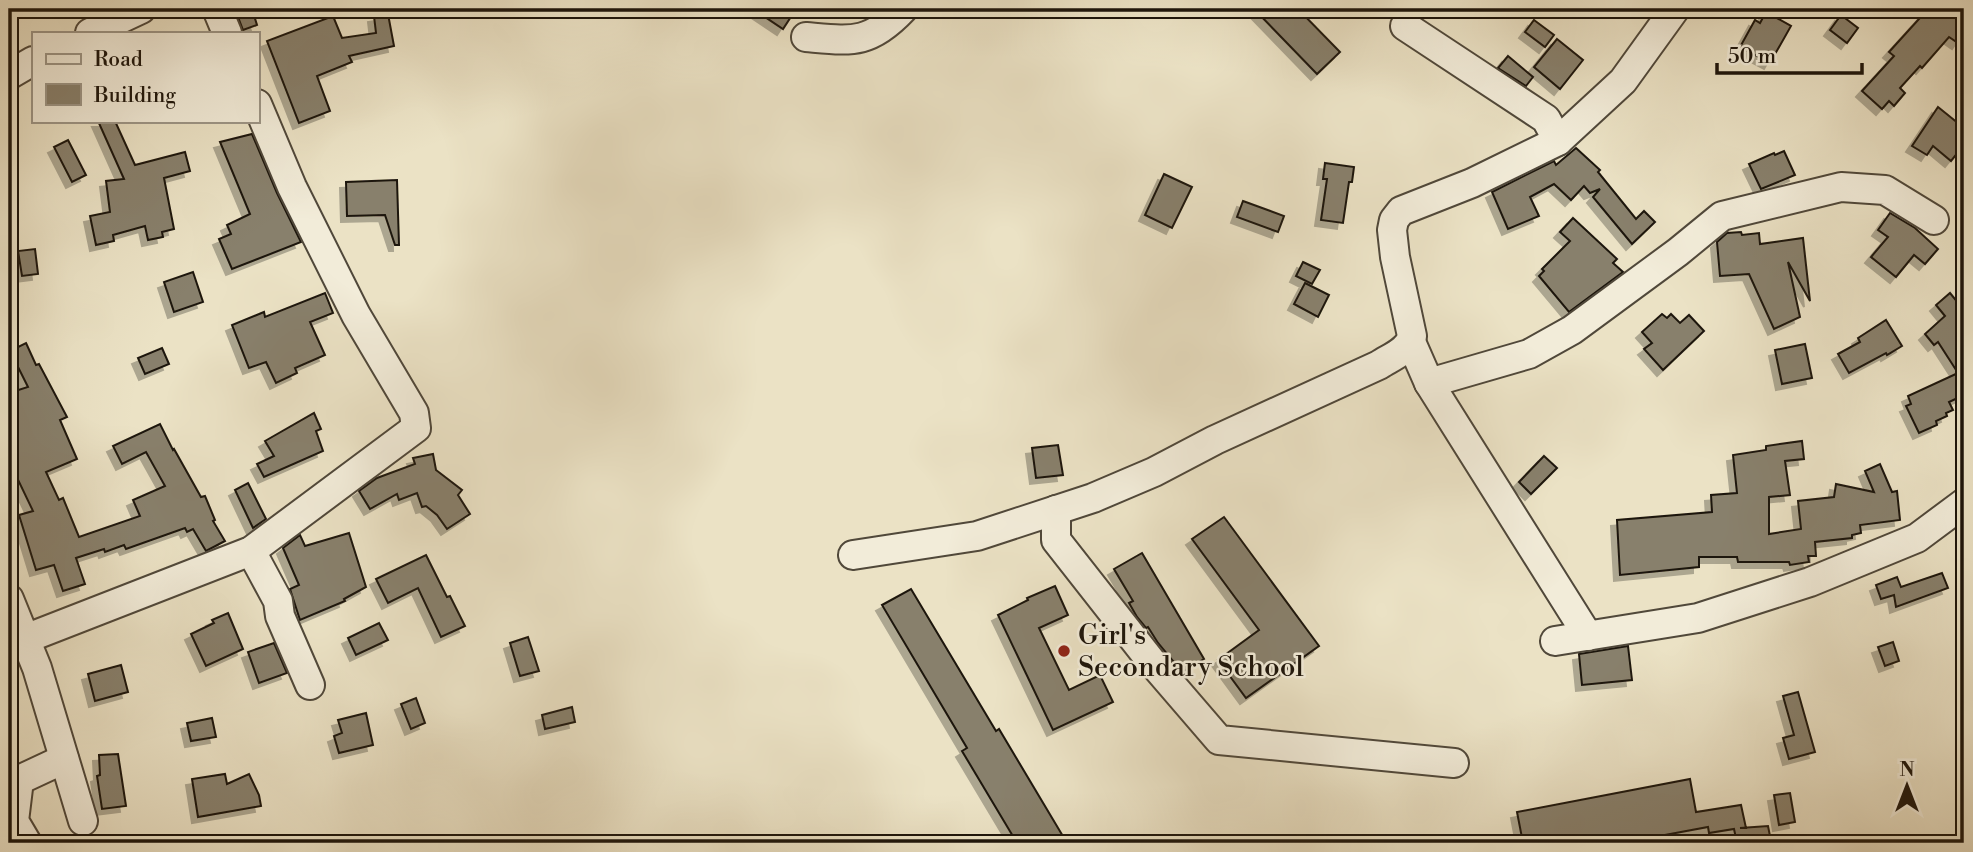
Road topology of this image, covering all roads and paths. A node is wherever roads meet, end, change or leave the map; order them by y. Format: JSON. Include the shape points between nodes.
{"nodes":[{"id":1,"x":141,"y":9,"type":"edge"},
{"id":2,"x":217,"y":9,"type":"edge"},
{"id":3,"x":903,"y":9,"type":"edge"},
{"id":4,"x":1675,"y":9,"type":"edge"},
{"id":5,"x":1405,"y":26,"type":"dead end"},
{"id":6,"x":92,"y":32,"type":"edge"},
{"id":7,"x":227,"y":32,"type":"edge"},
{"id":8,"x":806,"y":37,"type":"dead end"},
{"id":9,"x":32,"y":62,"type":"edge"},
{"id":10,"x":9,"y":75,"type":"edge"},
{"id":11,"x":259,"y":109,"type":"edge"},
{"id":12,"x":1558,"y":141,"type":"junction"},
{"id":13,"x":1934,"y":220,"type":"dead end"},
{"id":14,"x":1411,"y":342,"type":"junction"},
{"id":15,"x":1430,"y":383,"type":"junction"},
{"id":16,"x":1964,"y":503,"type":"edge"},
{"id":17,"x":1056,"y":510,"type":"junction"},
{"id":18,"x":251,"y":551,"type":"junction"},
{"id":19,"x":853,"y":555,"type":"dead end"},
{"id":20,"x":9,"y":599,"type":"edge"},
{"id":21,"x":1588,"y":636,"type":"junction"},
{"id":22,"x":25,"y":639,"type":"junction"},
{"id":23,"x":1555,"y":641,"type":"dead end"},
{"id":24,"x":310,"y":685,"type":"dead end"},
{"id":25,"x":64,"y":759,"type":"junction"},
{"id":26,"x":1454,"y":763,"type":"dead end"},
{"id":27,"x":83,"y":821,"type":"dead end"},
{"id":28,"x":27,"y":843,"type":"edge"}],
"edges":[{"from":1,"to":6,"type":"street"},
{"from":2,"to":7,"type":"street"},
{"from":3,"to":8,"type":"street","via":[[870,36],[847,41]]},
{"from":4,"to":12,"type":"street","via":[[1623,81]]},
{"from":5,"to":12,"type":"street","via":[[1546,119]]},
{"from":9,"to":10,"type":"street"},
{"from":11,"to":18,"type":"street","via":[[356,315],[414,413],[416,429]]},
{"from":12,"to":14,"type":"street","via":[[1401,211],[1394,220],[1395,257]]},
{"from":13,"to":15,"type":"street","via":[[1885,190],[1841,187],[1721,216],[1572,330],[1529,354]]},
{"from":14,"to":15,"type":"street"},
{"from":14,"to":17,"type":"street","via":[[1379,365],[1154,472]]},
{"from":15,"to":21,"type":"street"},
{"from":16,"to":21,"type":"street","via":[[1917,538],[1810,582],[1698,618]]},
{"from":17,"to":19,"type":"street","via":[[976,536]]},
{"from":17,"to":26,"type":"street","via":[[1056,540],[1219,740]]},
{"from":18,"to":22,"type":"street"},
{"from":18,"to":24,"type":"street","via":[[278,601]]},
{"from":20,"to":22,"type":"street"},
{"from":21,"to":23,"type":"street"},
{"from":22,"to":25,"type":"street"},
{"from":25,"to":27,"type":"street"},
{"from":25,"to":28,"type":"street","via":[[19,780],[13,821]]}]}
